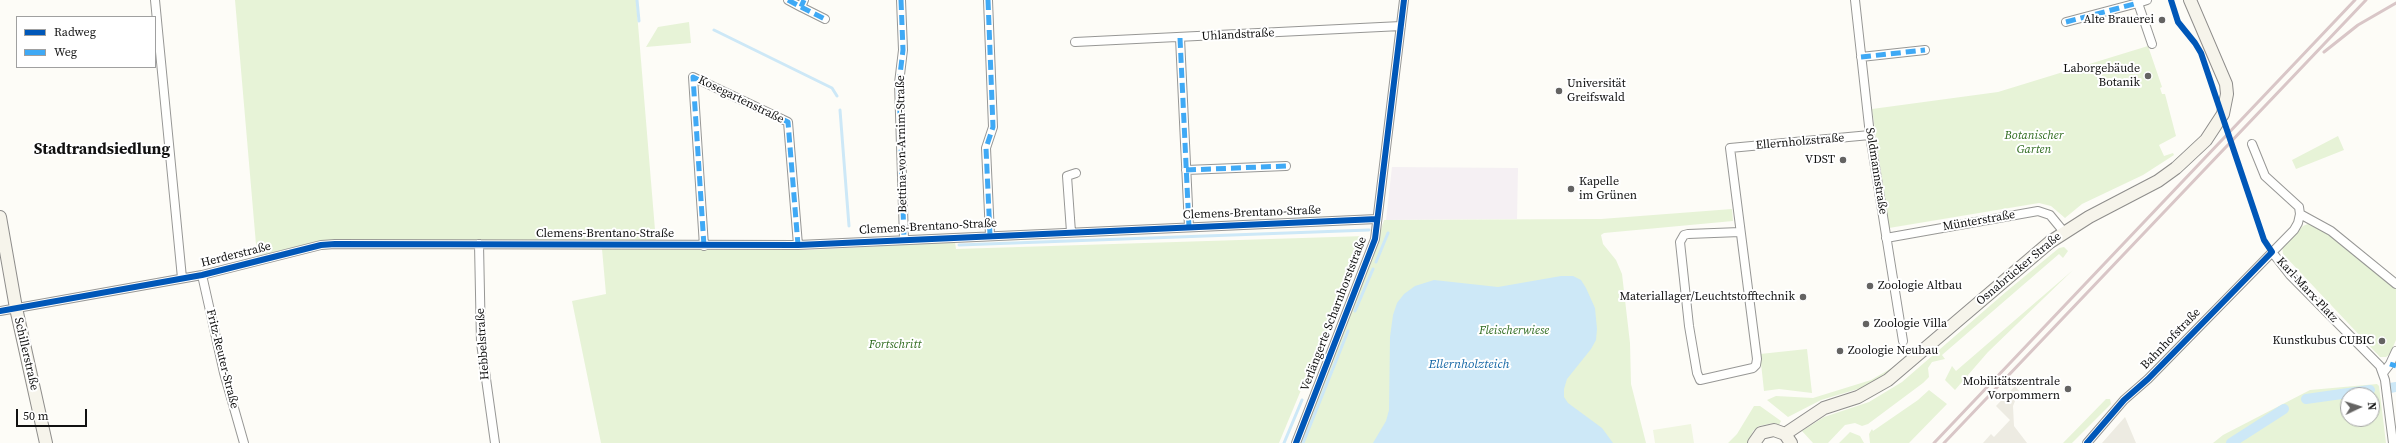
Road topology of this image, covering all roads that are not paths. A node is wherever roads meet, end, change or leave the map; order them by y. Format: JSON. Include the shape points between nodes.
{"nodes":[{"id":1,"x":155,"y":0,"type":"edge"},
{"id":2,"x":788,"y":0,"type":"edge"},
{"id":3,"x":901,"y":0,"type":"edge"},
{"id":4,"x":988,"y":0,"type":"edge"},
{"id":5,"x":1404,"y":0,"type":"edge"},
{"id":6,"x":1855,"y":0,"type":"edge"},
{"id":7,"x":2147,"y":0,"type":"edge"},
{"id":8,"x":2190,"y":0,"type":"edge"},
{"id":9,"x":802,"y":3,"type":"edge"},
{"id":10,"x":2138,"y":3,"type":"junction"},
{"id":11,"x":825,"y":19,"type":"dead end"},
{"id":12,"x":2066,"y":22,"type":"dead end"},
{"id":13,"x":1401,"y":26,"type":"junction"},
{"id":14,"x":1180,"y":38,"type":"junction"},
{"id":15,"x":1075,"y":42,"type":"dead end"},
{"id":16,"x":2152,"y":44,"type":"dead end"},
{"id":17,"x":1925,"y":50,"type":"dead end"},
{"id":18,"x":1861,"y":57,"type":"junction"},
{"id":19,"x":1870,"y":135,"type":"junction"},
{"id":20,"x":2252,"y":144,"type":"dead end"},
{"id":21,"x":1286,"y":166,"type":"dead end"},
{"id":22,"x":1186,"y":170,"type":"junction"},
{"id":23,"x":1076,"y":173,"type":"dead end"},
{"id":24,"x":2300,"y":214,"type":"junction"},
{"id":25,"x":0,"y":217,"type":"edge"},
{"id":26,"x":1377,"y":219,"type":"junction"},
{"id":27,"x":1189,"y":227,"type":"junction"},
{"id":28,"x":1070,"y":232,"type":"junction"},
{"id":29,"x":1740,"y":232,"type":"junction"},
{"id":30,"x":2064,"y":232,"type":"junction"},
{"id":31,"x":990,"y":235,"type":"junction"},
{"id":32,"x":1886,"y":238,"type":"junction"},
{"id":33,"x":904,"y":239,"type":"junction"},
{"id":34,"x":480,"y":244,"type":"junction"},
{"id":35,"x":798,"y":244,"type":"junction"},
{"id":36,"x":704,"y":246,"type":"junction"},
{"id":37,"x":2272,"y":252,"type":"junction"},
{"id":38,"x":202,"y":275,"type":"junction"},
{"id":39,"x":182,"y":278,"type":"junction"},
{"id":40,"x":2396,"y":284,"type":"edge"},
{"id":41,"x":16,"y":308,"type":"junction"},
{"id":42,"x":0,"y":311,"type":"edge"},
{"id":43,"x":1903,"y":341,"type":"dead end"},
{"id":44,"x":2396,"y":351,"type":"edge"},
{"id":45,"x":2393,"y":365,"type":"edge"},
{"id":46,"x":2384,"y":376,"type":"junction"},
{"id":47,"x":1788,"y":439,"type":"edge"},
{"id":48,"x":46,"y":443,"type":"edge"},
{"id":49,"x":244,"y":443,"type":"edge"},
{"id":50,"x":495,"y":443,"type":"edge"},
{"id":51,"x":1296,"y":443,"type":"edge"},
{"id":52,"x":1754,"y":443,"type":"edge"},
{"id":53,"x":2087,"y":443,"type":"edge"},
{"id":54,"x":2393,"y":443,"type":"edge"}],
"edges":[{"from":1,"to":39,"type":"street"},
{"from":2,"to":9,"type":"street"},
{"from":3,"to":33,"type":"street","name":"Bettina-von-Arnim-Straße","via":[[903,50],[898,83]]},
{"from":4,"to":31,"type":"street","via":[[993,127],[986,148]]},
{"from":5,"to":13,"type":"street","name":"Verlängerte Scharnhorststraße"},
{"from":6,"to":18,"type":"street","name":"Soldmannstraße"},
{"from":7,"to":10,"type":"street"},
{"from":8,"to":30,"type":"main road","name":"Osnabrücker Straße","via":[[2226,84],[2223,114],[2214,130],[2193,153],[2158,181]]},
{"from":9,"to":11,"type":"street"},
{"from":10,"to":12,"type":"street"},
{"from":10,"to":16,"type":"street"},
{"from":13,"to":14,"type":"street","name":"Uhlandstraße"},
{"from":13,"to":26,"type":"street","name":"Verlängerte Scharnhorststraße"},
{"from":14,"to":15,"type":"street","name":"Uhlandstraße"},
{"from":14,"to":22,"type":"street","name":"Clemens-Brentano-Straße"},
{"from":17,"to":18,"type":"street"},
{"from":18,"to":19,"type":"street","name":"Soldmannstraße"},
{"from":19,"to":29,"type":"street","name":"Ellernholzstraße","via":[[1730,148]]},
{"from":19,"to":32,"type":"street","name":"Soldmannstraße"},
{"from":20,"to":24,"type":"street","via":[[2265,176],[2299,207]]},
{"from":21,"to":22,"type":"street"},
{"from":22,"to":27,"type":"street","name":"Clemens-Brentano-Straße"},
{"from":23,"to":28,"type":"street","via":[[1067,176]]},
{"from":24,"to":37,"type":"street","name":"Karl-Marx-Platz","via":[[2294,230]]},
{"from":24,"to":40,"type":"street","via":[[2331,231]]},
{"from":25,"to":41,"type":"main road","name":"Schillerstraße"},
{"from":26,"to":27,"type":"street","name":"Clemens-Brentano-Straße"},
{"from":26,"to":51,"type":"street","name":"Verlängerte Scharnhorststraße","via":[[1373,245]]},
{"from":27,"to":28,"type":"street","name":"Clemens-Brentano-Straße"},
{"from":28,"to":31,"type":"street","name":"Clemens-Brentano-Straße"},
{"from":29,"to":29,"type":"street","via":[[1756,365],[1753,368],[1700,380],[1689,326],[1680,242],[1684,235],[1688,234]]},
{"from":30,"to":32,"type":"street","name":"Münterstraße","via":[[2050,215],[2038,211]]},
{"from":30,"to":47,"type":"main road","name":"Osnabrücker Straße","via":[[1888,380],[1858,397],[1824,408]]},
{"from":31,"to":33,"type":"street","name":"Clemens-Brentano-Straße"},
{"from":32,"to":43,"type":"street","name":"Soldmannstraße"},
{"from":33,"to":35,"type":"street","name":"Clemens-Brentano-Straße"},
{"from":34,"to":36,"type":"street","name":"Clemens-Brentano-Straße"},
{"from":34,"to":38,"type":"street","name":"Herderstraße","via":[[321,245]]},
{"from":34,"to":50,"type":"street","name":"Hebbelstraße","via":[[481,343]]},
{"from":35,"to":36,"type":"street","name":"Clemens-Brentano-Straße"},
{"from":35,"to":36,"type":"street","name":"Kosegartenstraße","via":[[788,122],[693,77]]},
{"from":37,"to":46,"type":"street","name":"Karl-Marx-Platz","via":[[2290,275],[2376,361]]},
{"from":37,"to":53,"type":"street","name":"Bahnhofstraße","via":[[2148,379],[2124,400]]},
{"from":38,"to":39,"type":"street","name":"Herderstraße"},
{"from":38,"to":49,"type":"street","name":"Fritz-Reuter-Straße","via":[[224,373]]},
{"from":39,"to":41,"type":"street","name":"Herderstraße"},
{"from":41,"to":42,"type":"street","name":"Herderstraße"},
{"from":41,"to":48,"type":"main road","name":"Schillerstraße"},
{"from":44,"to":45,"type":"street"},
{"from":45,"to":46,"type":"street"},
{"from":46,"to":54,"type":"street"},
{"from":47,"to":52,"type":"main road","name":"Osnabrücker Straße","via":[[1774,430],[1767,430],[1761,433]]}]}
